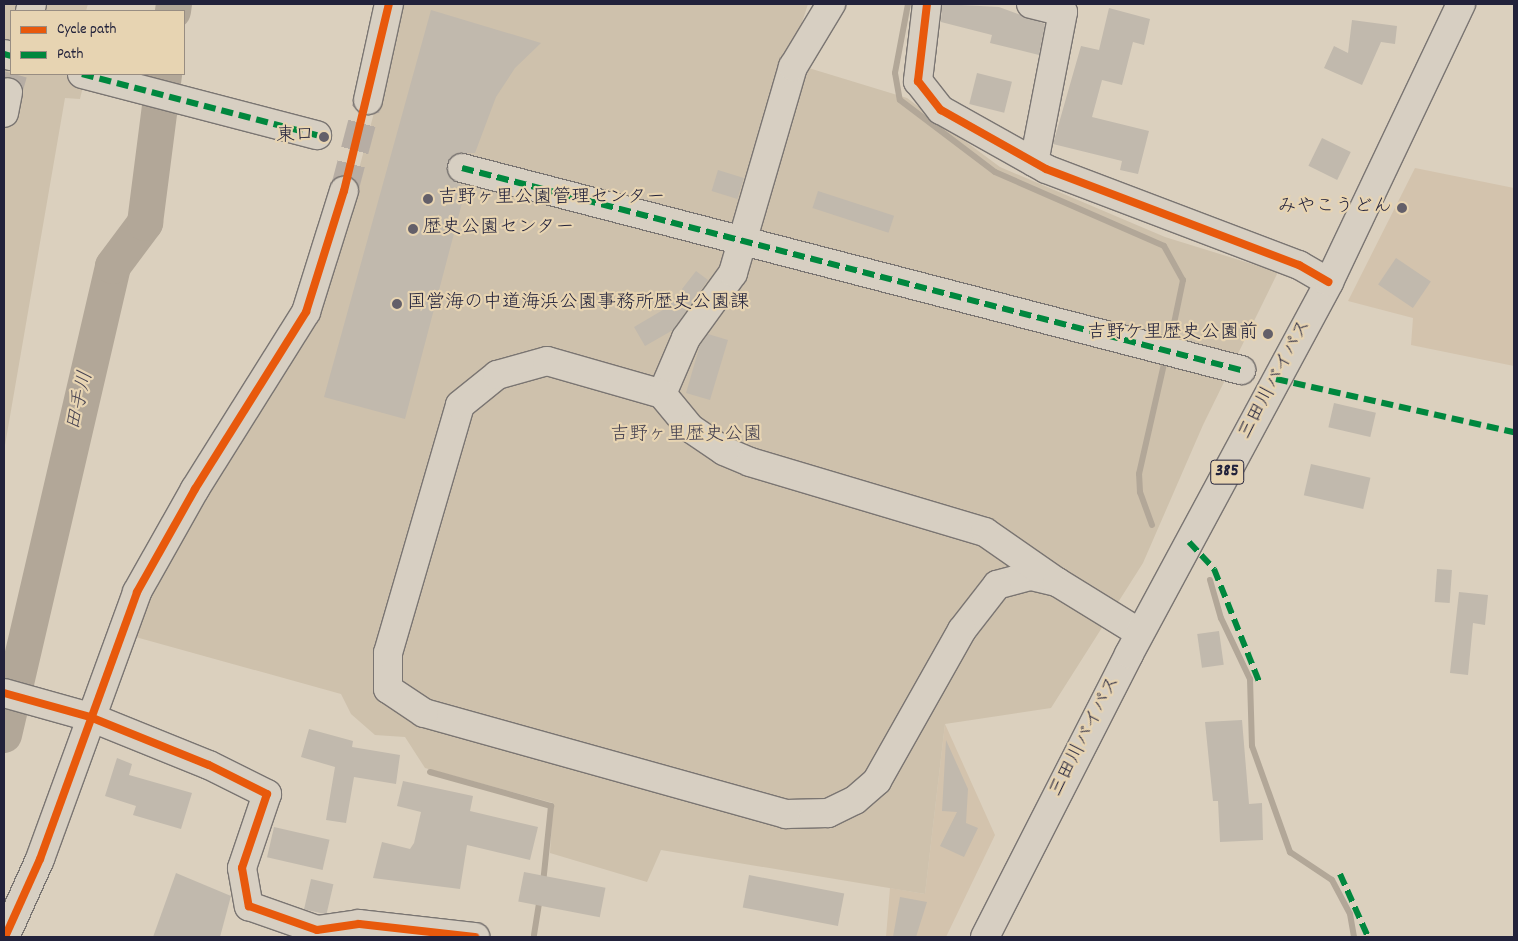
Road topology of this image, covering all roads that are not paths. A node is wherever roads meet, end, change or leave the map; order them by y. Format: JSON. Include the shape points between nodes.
{"nodes":[{"id":1,"x":389,"y":4,"type":"edge"},
{"id":2,"x":831,"y":4,"type":"edge"},
{"id":3,"x":927,"y":4,"type":"edge"},
{"id":4,"x":1031,"y":4,"type":"edge"},
{"id":5,"x":1461,"y":4,"type":"edge"},
{"id":6,"x":86,"y":75,"type":"edge"},
{"id":7,"x":368,"y":100,"type":"tunnel mouth"},
{"id":8,"x":317,"y":134,"type":"dead end"},
{"id":9,"x":1034,"y":162,"type":"junction"},
{"id":10,"x":462,"y":168,"type":"dead end"},
{"id":11,"x":344,"y":190,"type":"tunnel mouth"},
{"id":12,"x":743,"y":240,"type":"junction"},
{"id":13,"x":1329,"y":282,"type":"junction"},
{"id":14,"x":1241,"y":370,"type":"dead end"},
{"id":15,"x":662,"y":394,"type":"junction"},
{"id":16,"x":1056,"y":582,"type":"junction"},
{"id":17,"x":1140,"y":633,"type":"junction"},
{"id":18,"x":4,"y":693,"type":"edge"},
{"id":19,"x":90,"y":717,"type":"junction"},
{"id":20,"x":466,"y":936,"type":"edge"},
{"id":21,"x":6,"y":937,"type":"edge"},
{"id":22,"x":985,"y":937,"type":"edge"}],
"edges":[{"from":1,"to":7,"type":"main road"},
{"from":2,"to":12,"type":"main road","via":[[793,67]]},
{"from":3,"to":9,"type":"main road","via":[[918,81],[941,110]]},
{"from":4,"to":9,"type":"main road","via":[[1063,12]]},
{"from":5,"to":13,"type":"main road","name":"三田川バイパス","number":"385"},
{"from":6,"to":8,"type":"main road"},
{"from":9,"to":13,"type":"main road","via":[[1196,228],[1299,265]]},
{"from":10,"to":12,"type":"main road"},
{"from":11,"to":19,"type":"main road","via":[[306,312],[195,488],[138,592]]},
{"from":12,"to":14,"type":"main road"},
{"from":12,"to":15,"type":"main road","via":[[733,273],[686,338]]},
{"from":13,"to":17,"type":"main road","name":"三田川バイパス","number":"385"},
{"from":15,"to":16,"type":"main road","via":[[690,428],[724,451],[769,469],[985,532]]},
{"from":15,"to":16,"type":"main road","via":[[547,361],[497,375],[460,405],[388,653],[388,689],[424,713],[786,814],[828,813],[855,800],[877,781],[953,646],[997,585],[1030,576]]},
{"from":16,"to":17,"type":"main road"},
{"from":17,"to":22,"type":"main road","name":"三田川バイパス","number":"385"},
{"from":18,"to":19,"type":"main road"},
{"from":19,"to":20,"type":"main road","via":[[208,765],[267,794],[242,868],[249,906],[317,930],[358,924]]},
{"from":19,"to":21,"type":"main road","via":[[40,859]]}]}
